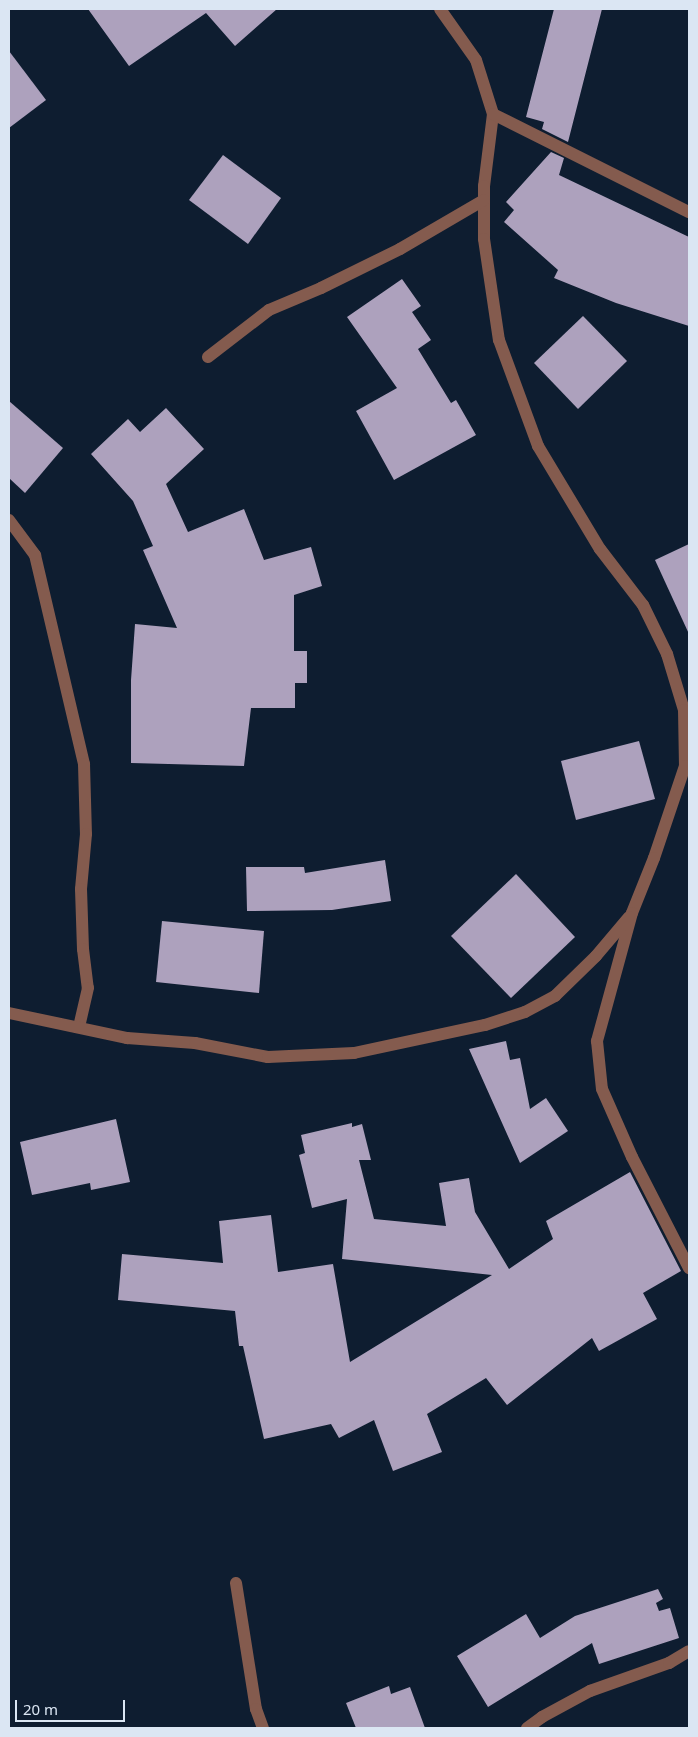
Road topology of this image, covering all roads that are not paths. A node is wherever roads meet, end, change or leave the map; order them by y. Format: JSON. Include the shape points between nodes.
{"nodes":[{"id":1,"x":440,"y":9,"type":"edge"},
{"id":2,"x":493,"y":114,"type":"junction"},
{"id":3,"x":484,"y":200,"type":"junction"},
{"id":4,"x":689,"y":212,"type":"edge"},
{"id":5,"x":208,"y":357,"type":"dead end"},
{"id":6,"x":9,"y":520,"type":"edge"},
{"id":7,"x":632,"y":913,"type":"junction"},
{"id":8,"x":9,"y":1013,"type":"edge"},
{"id":9,"x":80,"y":1027,"type":"junction"},
{"id":10,"x":689,"y":1268,"type":"edge"},
{"id":11,"x":236,"y":1582,"type":"dead end"},
{"id":12,"x":689,"y":1651,"type":"edge"},
{"id":13,"x":263,"y":1728,"type":"edge"},
{"id":14,"x":527,"y":1728,"type":"edge"}],
"edges":[{"from":1,"to":2,"type":"street","via":[[476,60]]},
{"from":2,"to":3,"type":"street"},
{"from":2,"to":4,"type":"street"},
{"from":3,"to":5,"type":"street","via":[[400,249],[269,310]]},
{"from":3,"to":7,"type":"street","via":[[484,238],[500,340],[538,446],[600,549],[643,605],[667,654],[684,710],[685,766]]},
{"from":6,"to":9,"type":"street","via":[[35,555],[84,764],[86,834],[81,889],[88,988]]},
{"from":7,"to":9,"type":"street","via":[[596,956],[555,996],[525,1012],[485,1026],[404,1044],[354,1053],[268,1058],[195,1043],[127,1038]]},
{"from":7,"to":10,"type":"street","via":[[597,1041],[602,1089],[632,1157]]},
{"from":8,"to":9,"type":"street"},
{"from":11,"to":13,"type":"street","via":[[256,1709]]},
{"from":12,"to":14,"type":"street","via":[[669,1663],[590,1691]]}]}
